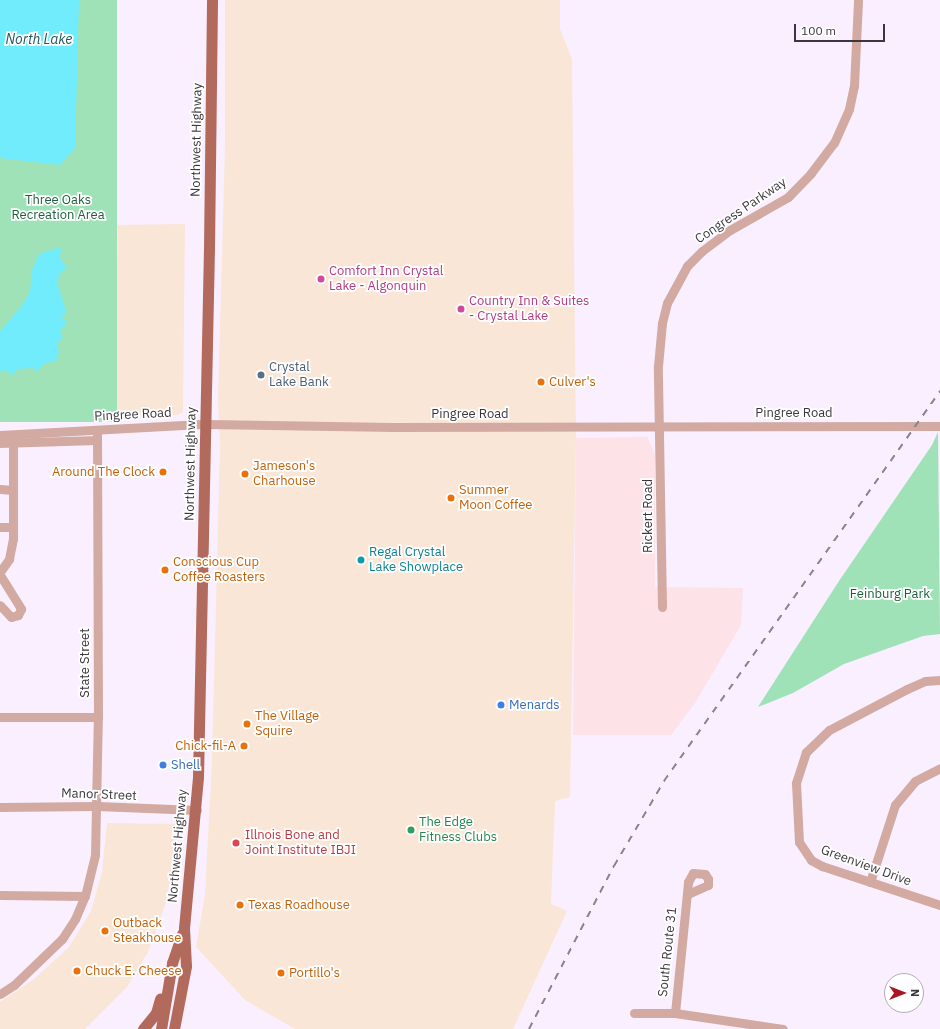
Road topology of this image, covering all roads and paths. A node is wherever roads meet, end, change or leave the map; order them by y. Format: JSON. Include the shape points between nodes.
{"nodes":[{"id":1,"x":212,"y":0,"type":"edge"},
{"id":2,"x":858,"y":0,"type":"edge"},
{"id":3,"x":206,"y":424,"type":"junction"},
{"id":4,"x":660,"y":425,"type":"junction"},
{"id":5,"x":940,"y":426,"type":"edge"},
{"id":6,"x":97,"y":430,"type":"junction"},
{"id":7,"x":0,"y":435,"type":"edge"},
{"id":8,"x":13,"y":439,"type":"junction"},
{"id":9,"x":97,"y":440,"type":"junction"},
{"id":10,"x":0,"y":443,"type":"edge"},
{"id":11,"x":0,"y":489,"type":"edge"},
{"id":12,"x":13,"y":490,"type":"junction"},
{"id":13,"x":0,"y":527,"type":"edge"},
{"id":14,"x":13,"y":527,"type":"junction"},
{"id":15,"x":0,"y":574,"type":"edge"},
{"id":16,"x":0,"y":605,"type":"edge"},
{"id":17,"x":662,"y":607,"type":"dead end"},
{"id":18,"x":940,"y":680,"type":"edge"},
{"id":19,"x":0,"y":717,"type":"edge"},
{"id":20,"x":98,"y":717,"type":"junction"},
{"id":21,"x":940,"y":768,"type":"edge"},
{"id":22,"x":97,"y":806,"type":"junction"},
{"id":23,"x":0,"y":807,"type":"edge"},
{"id":24,"x":196,"y":810,"type":"junction"},
{"id":25,"x":870,"y":882,"type":"junction"},
{"id":26,"x":688,"y":894,"type":"dead end"},
{"id":27,"x":0,"y":895,"type":"edge"},
{"id":28,"x":85,"y":896,"type":"junction"},
{"id":29,"x":940,"y":905,"type":"edge"},
{"id":30,"x":184,"y":928,"type":"junction"},
{"id":31,"x":172,"y":963,"type":"junction"},
{"id":32,"x":0,"y":994,"type":"edge"},
{"id":33,"x":634,"y":1013,"type":"dead end"},
{"id":34,"x":675,"y":1013,"type":"junction"},
{"id":35,"x":143,"y":1029,"type":"edge"},
{"id":36,"x":161,"y":1029,"type":"edge"},
{"id":37,"x":174,"y":1029,"type":"edge"},
{"id":38,"x":783,"y":1029,"type":"edge"}],
"edges":[{"from":1,"to":3,"type":"main road","name":"Northwest Highway"},
{"from":2,"to":4,"type":"street","name":"Congress Parkway","via":[[854,86],[849,109],[834,143],[788,197],[730,230],[702,251],[676,284],[662,323],[658,366]]},
{"from":3,"to":4,"type":"street","name":"Pingree Road","via":[[393,427]]},
{"from":3,"to":6,"type":"street","name":"Pingree Road"},
{"from":3,"to":24,"type":"main road","name":"Northwest Highway"},
{"from":4,"to":5,"type":"street","name":"Pingree Road"},
{"from":4,"to":17,"type":"street","name":"Rickert Road"},
{"from":6,"to":8,"type":"street","name":"Pingree Road"},
{"from":6,"to":9,"type":"street","name":"State Street"},
{"from":7,"to":8,"type":"street","name":"Pingree Road"},
{"from":8,"to":9,"type":"street"},
{"from":8,"to":10,"type":"street"},
{"from":8,"to":12,"type":"street"},
{"from":9,"to":20,"type":"street","name":"State Street"},
{"from":11,"to":12,"type":"street"},
{"from":12,"to":14,"type":"street"},
{"from":13,"to":14,"type":"street"},
{"from":14,"to":15,"type":"street","via":[[9,559]]},
{"from":15,"to":16,"type":"street","via":[[21,609],[18,615],[11,616]]},
{"from":18,"to":25,"type":"street","name":"Greenview Drive","via":[[925,681],[907,689],[829,730],[806,752],[799,767],[796,783],[796,825],[799,842],[804,851],[822,866]]},
{"from":19,"to":20,"type":"street"},
{"from":20,"to":22,"type":"street","name":"State Street"},
{"from":21,"to":25,"type":"street","via":[[914,780],[895,805]]},
{"from":22,"to":23,"type":"street","name":"Manor Street"},
{"from":22,"to":24,"type":"street","name":"Manor Street"},
{"from":22,"to":28,"type":"street","name":"State Street","via":[[95,855]]},
{"from":24,"to":30,"type":"main road","name":"Northwest Highway"},
{"from":25,"to":29,"type":"street","name":"Greenview Drive"},
{"from":26,"to":34,"type":"street","name":"South Route 31"},
{"from":27,"to":28,"type":"street"},
{"from":28,"to":32,"type":"street","name":"State Street","via":[[62,940],[14,985]]},
{"from":30,"to":31,"type":"main road","name":"Northwest Highway"},
{"from":30,"to":37,"type":"main road","name":"Northwest Highway","via":[[186,966]]},
{"from":31,"to":35,"type":"main road","via":[[156,1013]]},
{"from":31,"to":36,"type":"main road","name":"Northwest Highway"},
{"from":33,"to":34,"type":"street","name":"South Route 31"},
{"from":34,"to":38,"type":"street","name":"South Route 31"}]}
